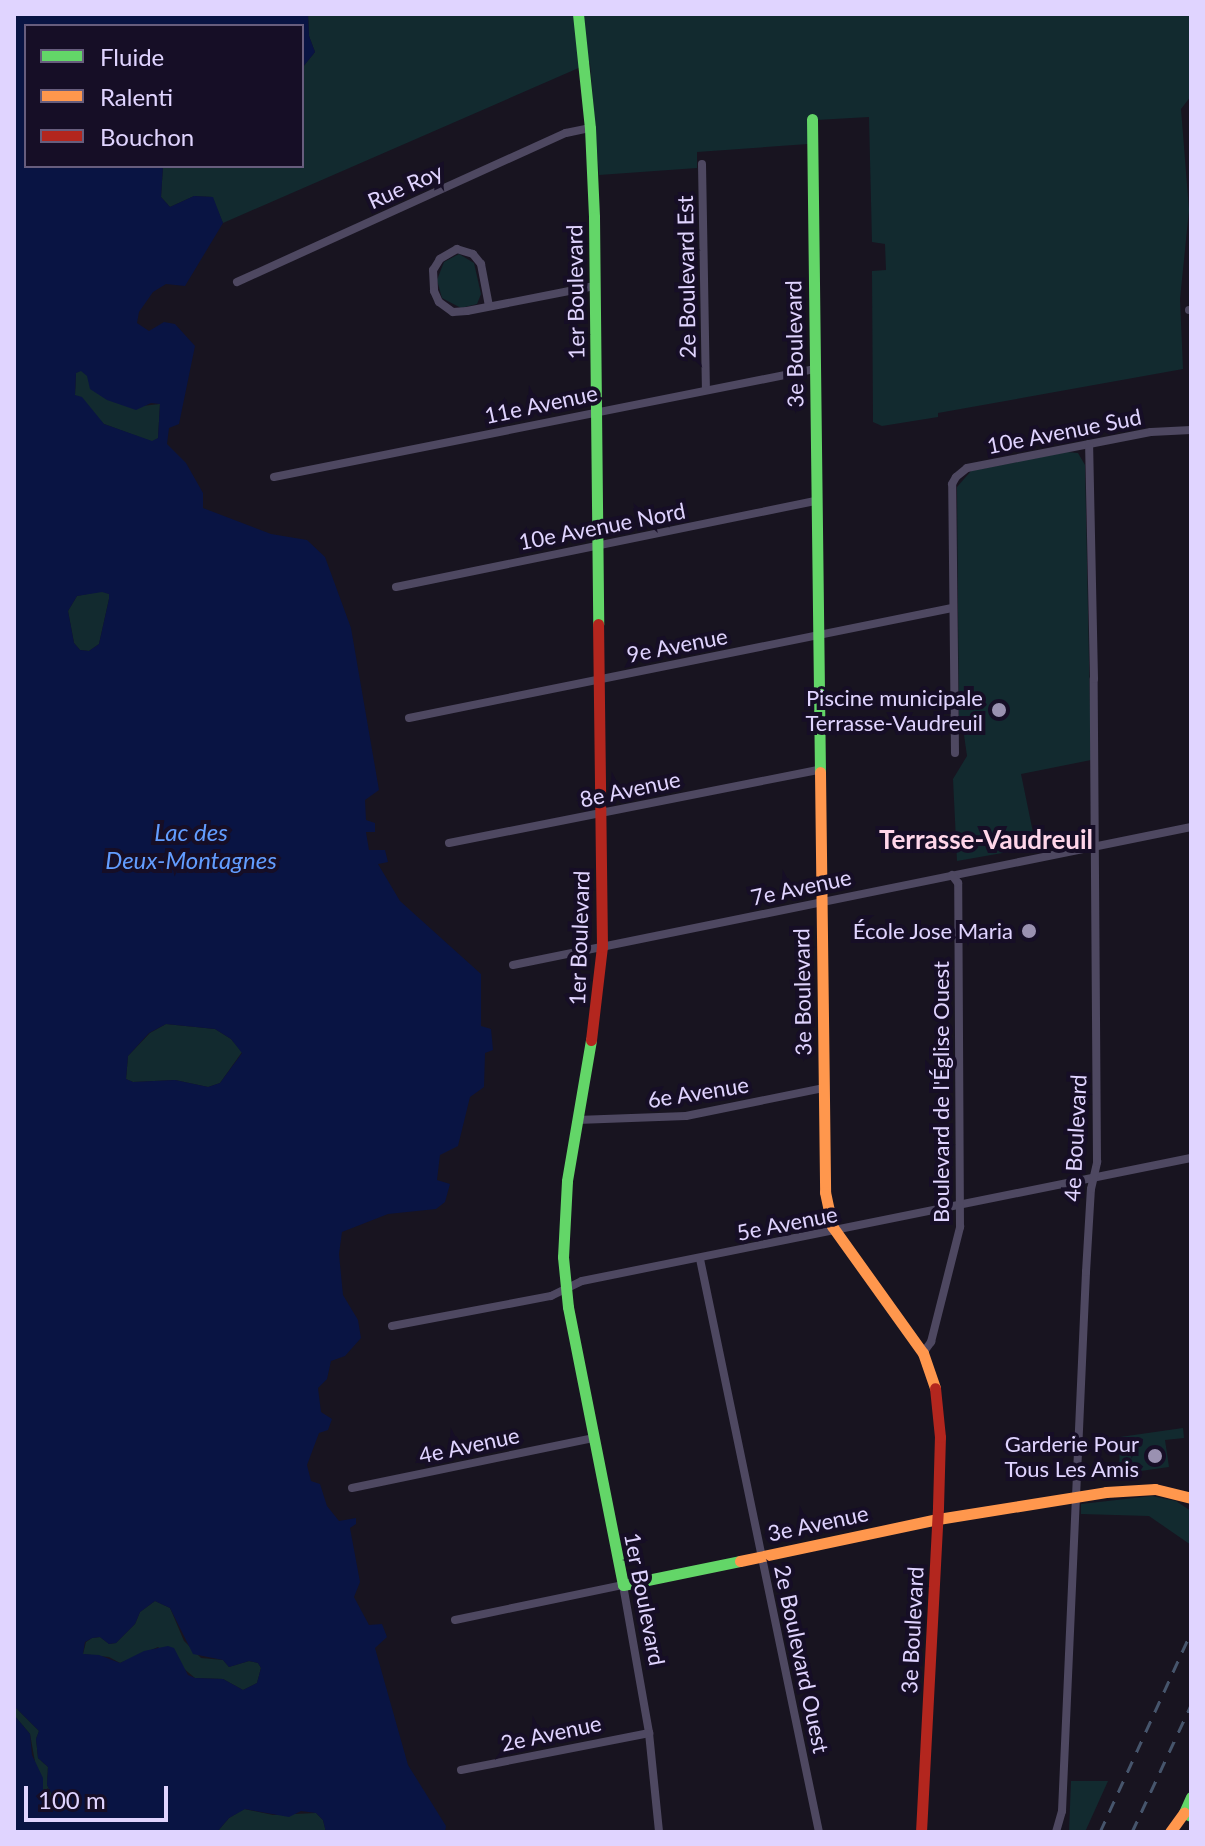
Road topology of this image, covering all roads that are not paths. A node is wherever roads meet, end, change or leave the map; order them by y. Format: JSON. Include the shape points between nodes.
{"nodes":[{"id":1,"x":578,"y":14,"type":"edge"},
{"id":2,"x":812,"y":119,"type":"dead end"},
{"id":3,"x":590,"y":128,"type":"junction"},
{"id":4,"x":702,"y":164,"type":"dead end"},
{"id":5,"x":237,"y":282,"type":"dead end"},
{"id":6,"x":595,"y":286,"type":"junction"},
{"id":7,"x":489,"y":306,"type":"junction"},
{"id":8,"x":815,"y":369,"type":"junction"},
{"id":9,"x":706,"y":389,"type":"junction"},
{"id":10,"x":597,"y":411,"type":"junction"},
{"id":11,"x":1191,"y":430,"type":"edge"},
{"id":12,"x":1089,"y":444,"type":"junction"},
{"id":13,"x":274,"y":477,"type":"dead end"},
{"id":14,"x":816,"y":501,"type":"junction"},
{"id":15,"x":598,"y":544,"type":"junction"},
{"id":16,"x":396,"y":587,"type":"dead end"},
{"id":17,"x":952,"y":608,"type":"junction"},
{"id":18,"x":817,"y":636,"type":"junction"},
{"id":19,"x":599,"y":679,"type":"junction"},
{"id":20,"x":409,"y":718,"type":"dead end"},
{"id":21,"x":955,"y":753,"type":"dead end"},
{"id":22,"x":818,"y":770,"type":"junction"},
{"id":23,"x":601,"y":813,"type":"junction"},
{"id":24,"x":1191,"y":827,"type":"edge"},
{"id":25,"x":449,"y":843,"type":"dead end"},
{"id":26,"x":1096,"y":846,"type":"junction"},
{"id":27,"x":952,"y":875,"type":"junction"},
{"id":28,"x":821,"y":902,"type":"junction"},
{"id":29,"x":602,"y":947,"type":"junction"},
{"id":30,"x":513,"y":965,"type":"dead end"},
{"id":31,"x":824,"y":1088,"type":"junction"},
{"id":32,"x":577,"y":1120,"type":"junction"},
{"id":33,"x":1191,"y":1158,"type":"edge"},
{"id":34,"x":1094,"y":1178,"type":"junction"},
{"id":35,"x":961,"y":1205,"type":"junction"},
{"id":36,"x":835,"y":1231,"type":"junction"},
{"id":37,"x":700,"y":1259,"type":"junction"},
{"id":38,"x":566,"y":1289,"type":"junction"},
{"id":39,"x":392,"y":1326,"type":"dead end"},
{"id":40,"x":923,"y":1353,"type":"junction"},
{"id":41,"x":593,"y":1438,"type":"junction"},
{"id":42,"x":352,"y":1488,"type":"dead end"},
{"id":43,"x":1077,"y":1498,"type":"junction"},
{"id":44,"x":1191,"y":1498,"type":"edge"},
{"id":45,"x":938,"y":1519,"type":"junction"},
{"id":46,"x":762,"y":1555,"type":"junction"},
{"id":47,"x":623,"y":1585,"type":"junction"},
{"id":48,"x":455,"y":1620,"type":"dead end"},
{"id":49,"x":649,"y":1733,"type":"junction"},
{"id":50,"x":461,"y":1770,"type":"dead end"},
{"id":51,"x":1191,"y":1797,"type":"edge"},
{"id":52,"x":1188,"y":1815,"type":"edge"},
{"id":53,"x":659,"y":1832,"type":"edge"},
{"id":54,"x":819,"y":1832,"type":"edge"},
{"id":55,"x":921,"y":1832,"type":"edge"},
{"id":56,"x":1056,"y":1832,"type":"edge"},
{"id":57,"x":1170,"y":1832,"type":"edge"}],
"edges":[{"from":1,"to":3,"type":"main road","name":"1er Boulevard"},
{"from":2,"to":8,"type":"main road","name":"3e Boulevard"},
{"from":3,"to":5,"type":"street","name":"Rue Roy","via":[[566,133]]},
{"from":3,"to":6,"type":"main road","name":"1er Boulevard"},
{"from":4,"to":9,"type":"street","name":"2e Boulevard Est"},
{"from":6,"to":7,"type":"street"},
{"from":6,"to":10,"type":"main road","name":"1er Boulevard"},
{"from":7,"to":7,"type":"street","via":[[481,264],[473,254],[457,249],[440,259],[433,283],[444,307],[459,312]]},
{"from":8,"to":9,"type":"street","name":"11e Avenue"},
{"from":8,"to":14,"type":"main road","name":"3e Boulevard"},
{"from":9,"to":10,"type":"street","name":"11e Avenue"},
{"from":10,"to":13,"type":"street","name":"11e Avenue"},
{"from":10,"to":15,"type":"main road","name":"1er Boulevard"},
{"from":11,"to":12,"type":"street","name":"10e Avenue Sud"},
{"from":12,"to":17,"type":"street","name":"10e Avenue Sud","via":[[967,468],[952,484]]},
{"from":12,"to":26,"type":"street","name":"4e Boulevard"},
{"from":14,"to":15,"type":"street","name":"10e Avenue Nord"},
{"from":14,"to":18,"type":"main road","name":"3e Boulevard"},
{"from":15,"to":16,"type":"street","name":"10e Avenue Nord"},
{"from":15,"to":19,"type":"main road","name":"1er Boulevard"},
{"from":17,"to":18,"type":"street","name":"9e Avenue"},
{"from":17,"to":21,"type":"street"},
{"from":18,"to":19,"type":"street","name":"9e Avenue"},
{"from":18,"to":22,"type":"main road","name":"3e Boulevard"},
{"from":19,"to":20,"type":"street","name":"9e Avenue"},
{"from":19,"to":23,"type":"main road","name":"1er Boulevard"},
{"from":22,"to":23,"type":"street","name":"8e Avenue"},
{"from":22,"to":28,"type":"main road","name":"3e Boulevard"},
{"from":23,"to":25,"type":"street","name":"8e Avenue"},
{"from":23,"to":29,"type":"main road","name":"1er Boulevard"},
{"from":24,"to":26,"type":"street","name":"7e Avenue"},
{"from":26,"to":27,"type":"street","name":"7e Avenue"},
{"from":26,"to":34,"type":"street","name":"4e Boulevard"},
{"from":27,"to":28,"type":"street","name":"7e Avenue"},
{"from":27,"to":35,"type":"street","name":"Boulevard de l'Église Ouest","via":[[958,883]]},
{"from":28,"to":29,"type":"street","name":"7e Avenue"},
{"from":28,"to":31,"type":"main road","name":"3e Boulevard"},
{"from":29,"to":30,"type":"street","name":"7e Avenue"},
{"from":29,"to":32,"type":"main road","name":"1er Boulevard"},
{"from":31,"to":32,"type":"street","name":"6e Avenue","via":[[686,1116]]},
{"from":31,"to":36,"type":"main road","name":"3e Boulevard","via":[[825,1192]]},
{"from":32,"to":38,"type":"main road","name":"1er Boulevard","via":[[563,1221]]},
{"from":33,"to":34,"type":"street","name":"5e Avenue"},
{"from":34,"to":35,"type":"street","name":"5e Avenue"},
{"from":34,"to":43,"type":"street","name":"4e Boulevard"},
{"from":35,"to":36,"type":"street","name":"5e Avenue"},
{"from":35,"to":40,"type":"street","name":"Boulevard de l'Église Ouest","via":[[955,1254],[931,1342]]},
{"from":36,"to":37,"type":"street","name":"5e Avenue"},
{"from":36,"to":40,"type":"main road","name":"3e Boulevard"},
{"from":37,"to":38,"type":"street","name":"5e Avenue","via":[[582,1281]]},
{"from":37,"to":46,"type":"street","name":"2e Boulevard Ouest"},
{"from":38,"to":39,"type":"street","name":"5e Avenue"},
{"from":38,"to":41,"type":"main road","name":"1er Boulevard"},
{"from":40,"to":45,"type":"main road","name":"3e Boulevard","via":[[938,1404]]},
{"from":41,"to":42,"type":"street","name":"4e Avenue"},
{"from":41,"to":47,"type":"main road","name":"1er Boulevard"},
{"from":43,"to":44,"type":"main road","name":"3e Avenue","via":[[1145,1489]]},
{"from":43,"to":45,"type":"main road","name":"3e Avenue"},
{"from":43,"to":56,"type":"street","name":"4e Boulevard","via":[[1062,1811]]},
{"from":45,"to":46,"type":"main road","name":"3e Avenue"},
{"from":45,"to":55,"type":"main road","name":"3e Boulevard"},
{"from":46,"to":47,"type":"main road","name":"3e Avenue"},
{"from":46,"to":54,"type":"street","name":"2e Boulevard Ouest"},
{"from":47,"to":48,"type":"street","name":"3e Avenue"},
{"from":47,"to":49,"type":"street","name":"1er Boulevard"},
{"from":49,"to":50,"type":"street","name":"2e Avenue"},
{"from":49,"to":53,"type":"street","name":"1er Boulevard"},
{"from":51,"to":52,"type":"main road"},
{"from":52,"to":57,"type":"main road"}]}
